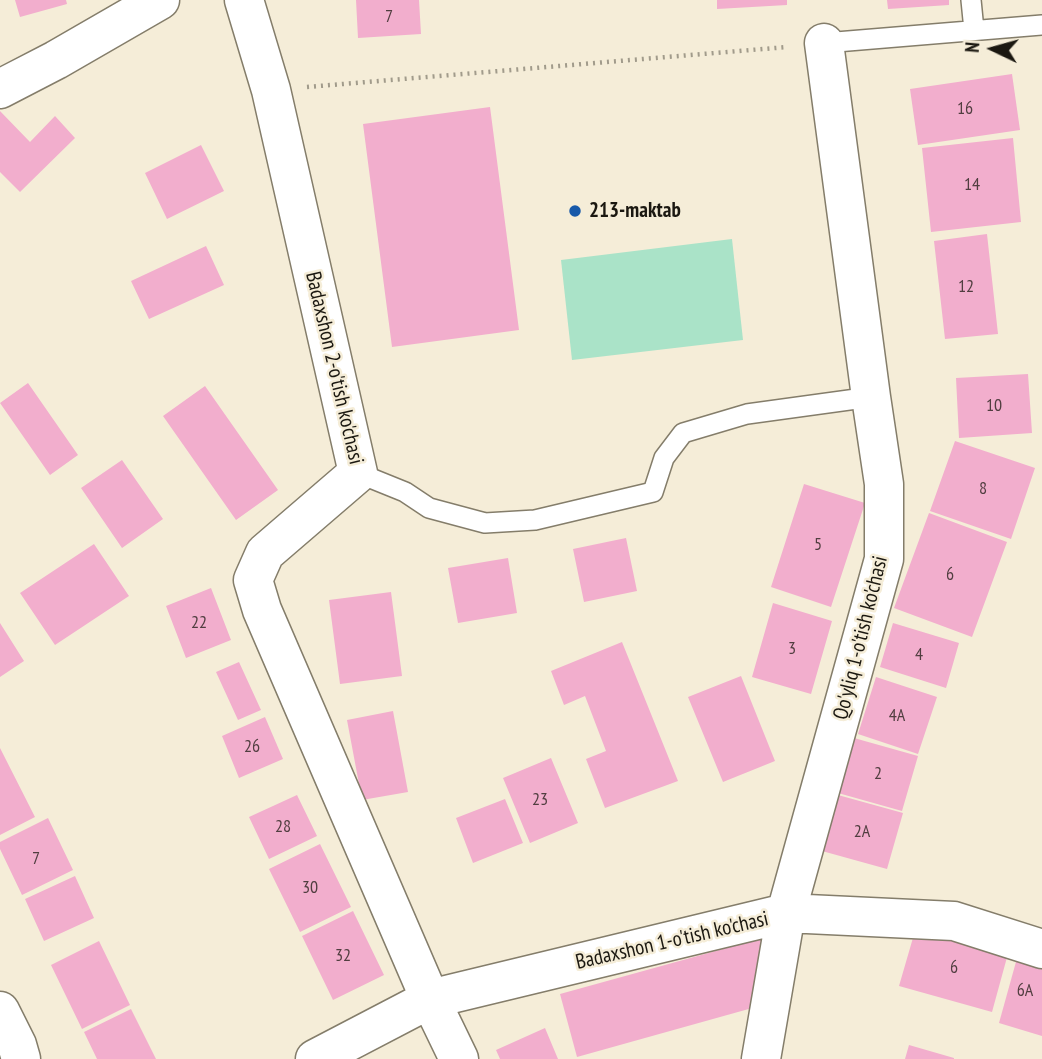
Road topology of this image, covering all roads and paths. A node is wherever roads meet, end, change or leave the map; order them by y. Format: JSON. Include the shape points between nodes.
{"nodes":[{"id":1,"x":160,"y":0,"type":"edge"},
{"id":2,"x":244,"y":0,"type":"edge"},
{"id":3,"x":971,"y":0,"type":"edge"},
{"id":4,"x":1042,"y":24,"type":"edge"},
{"id":5,"x":974,"y":30,"type":"junction"},
{"id":6,"x":824,"y":43,"type":"junction"},
{"id":7,"x":0,"y":89,"type":"edge"},
{"id":8,"x":271,"y":90,"type":"junction"},
{"id":9,"x":871,"y":397,"type":"junction"},
{"id":10,"x":358,"y":473,"type":"junction"},
{"id":11,"x":786,"y":913,"type":"junction"},
{"id":12,"x":1042,"y":949,"type":"edge"},
{"id":13,"x":430,"y":999,"type":"junction"},
{"id":14,"x":0,"y":1011,"type":"edge"},
{"id":15,"x":21,"y":1059,"type":"edge"},
{"id":16,"x":315,"y":1059,"type":"edge"},
{"id":17,"x":459,"y":1059,"type":"edge"},
{"id":18,"x":761,"y":1059,"type":"edge"}],
"edges":[{"from":1,"to":7,"type":"street"},
{"from":2,"to":8,"type":"street","name":"Badaxshon 2-o'tish ko'chasi"},
{"from":3,"to":5,"type":"lane"},
{"from":4,"to":5,"type":"lane"},
{"from":5,"to":6,"type":"lane"},
{"from":6,"to":8,"type":"path"},
{"from":6,"to":9,"type":"street","name":"Qo'yliq 1-o'tish ko'chasi"},
{"from":8,"to":10,"type":"street","name":"Badaxshon 2-o'tish ko'chasi"},
{"from":9,"to":10,"type":"lane","via":[[747,414],[683,433],[664,458],[653,492],[535,520],[485,523],[429,508],[405,492]]},
{"from":9,"to":11,"type":"street","name":"Qo'yliq 1-o'tish ko'chasi","via":[[884,484],[884,559]]},
{"from":10,"to":13,"type":"street","name":"Badaxshon 2-o'tish ko'chasi","via":[[265,553],[253,580]]},
{"from":11,"to":12,"type":"street","name":"Badaxshon 1-o'tish ko'chasi","via":[[954,921]]},
{"from":11,"to":13,"type":"street","name":"Badaxshon 1-o'tish ko'chasi"},
{"from":11,"to":18,"type":"street","name":"Qo'yliq 1-o'tish ko'chasi"},
{"from":13,"to":16,"type":"street","name":"Badaxshon 1-o'tish ko'chasi"},
{"from":13,"to":17,"type":"street","name":"Badaxshon 2-o'tish ko'chasi"},
{"from":14,"to":15,"type":"street"}]}
